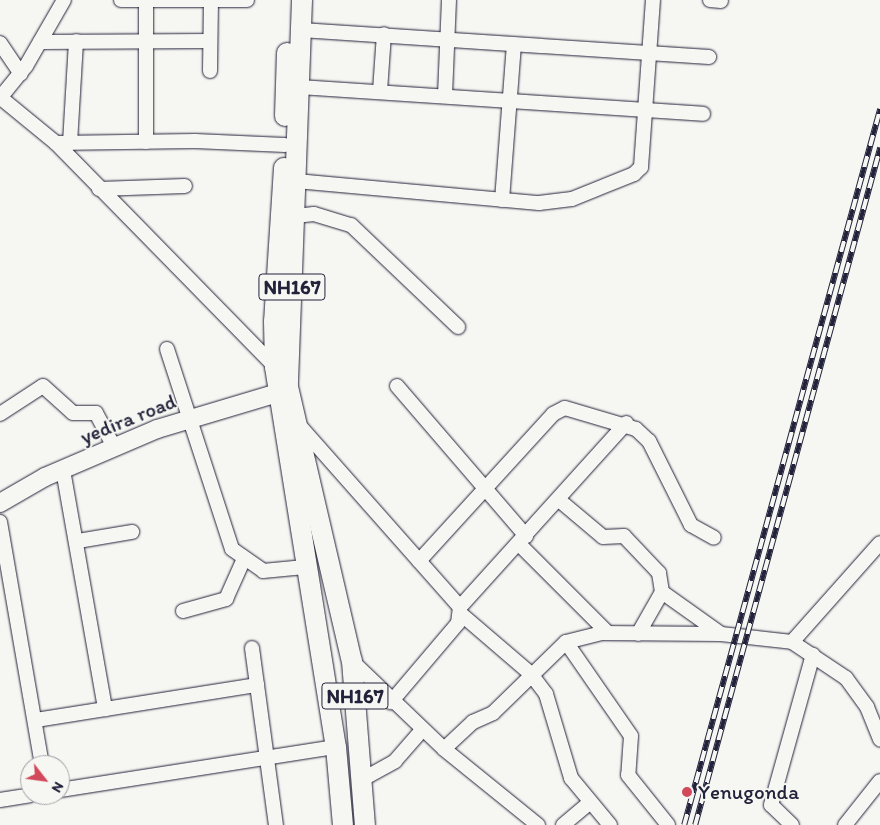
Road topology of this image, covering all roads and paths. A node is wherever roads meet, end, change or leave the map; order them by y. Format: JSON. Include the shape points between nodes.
{"nodes":[{"id":1,"x":64,"y":0,"type":"edge"},
{"id":2,"x":121,"y":0,"type":"edge"},
{"id":3,"x":146,"y":0,"type":"edge"},
{"id":4,"x":247,"y":0,"type":"edge"},
{"id":5,"x":289,"y":0,"type":"edge"},
{"id":6,"x":302,"y":0,"type":"edge"},
{"id":7,"x":449,"y":0,"type":"edge"},
{"id":8,"x":653,"y":0,"type":"edge"},
{"id":9,"x":211,"y":1,"type":"edge"},
{"id":10,"x":301,"y":30,"type":"junction"},
{"id":11,"x":384,"y":34,"type":"junction"},
{"id":12,"x":447,"y":39,"type":"junction"},
{"id":13,"x":146,"y":40,"type":"junction"},
{"id":14,"x":210,"y":41,"type":"junction"},
{"id":15,"x":40,"y":42,"type":"junction"},
{"id":16,"x":76,"y":42,"type":"junction"},
{"id":17,"x":0,"y":43,"type":"edge"},
{"id":18,"x":514,"y":44,"type":"junction"},
{"id":19,"x":649,"y":54,"type":"junction"},
{"id":20,"x":709,"y":57,"type":"dead end"},
{"id":21,"x":210,"y":71,"type":"dead end"},
{"id":22,"x":21,"y":74,"type":"junction"},
{"id":23,"x":300,"y":87,"type":"junction"},
{"id":24,"x":380,"y":91,"type":"junction"},
{"id":25,"x":445,"y":95,"type":"junction"},
{"id":26,"x":1,"y":98,"type":"edge"},
{"id":27,"x":509,"y":100,"type":"junction"},
{"id":28,"x":645,"y":110,"type":"junction"},
{"id":29,"x":703,"y":114,"type":"dead end"},
{"id":30,"x":146,"y":142,"type":"junction"},
{"id":31,"x":63,"y":143,"type":"junction"},
{"id":32,"x":285,"y":145,"type":"junction"},
{"id":33,"x":296,"y":181,"type":"junction"},
{"id":34,"x":185,"y":186,"type":"dead end"},
{"id":35,"x":99,"y":189,"type":"junction"},
{"id":36,"x":502,"y":200,"type":"junction"},
{"id":37,"x":295,"y":216,"type":"junction"},
{"id":38,"x":458,"y":327,"type":"dead end"},
{"id":39,"x":167,"y":349,"type":"dead end"},
{"id":40,"x":275,"y":367,"type":"junction"},
{"id":41,"x":397,"y":386,"type":"dead end"},
{"id":42,"x":278,"y":393,"type":"junction"},
{"id":43,"x":0,"y":414,"type":"edge"},
{"id":44,"x":189,"y":418,"type":"junction"},
{"id":45,"x":296,"y":421,"type":"junction"},
{"id":46,"x":626,"y":423,"type":"junction"},
{"id":47,"x":114,"y":447,"type":"junction"},
{"id":48,"x":63,"y":470,"type":"junction"},
{"id":49,"x":486,"y":488,"type":"junction"},
{"id":50,"x":559,"y":500,"type":"junction"},
{"id":51,"x":0,"y":503,"type":"edge"},
{"id":52,"x":0,"y":522,"type":"edge"},
{"id":53,"x":132,"y":532,"type":"dead end"},
{"id":54,"x":714,"y":538,"type":"dead end"},
{"id":55,"x":522,"y":540,"type":"junction"},
{"id":56,"x":78,"y":541,"type":"junction"},
{"id":57,"x":880,"y":543,"type":"edge"},
{"id":58,"x":243,"y":561,"type":"junction"},
{"id":59,"x":419,"y":561,"type":"junction"},
{"id":60,"x":305,"y":567,"type":"junction"},
{"id":61,"x":662,"y":592,"type":"junction"},
{"id":62,"x":183,"y":610,"type":"dead end"},
{"id":63,"x":460,"y":611,"type":"junction"},
{"id":64,"x":608,"y":633,"type":"junction"},
{"id":65,"x":638,"y":634,"type":"junction"},
{"id":66,"x":722,"y":634,"type":"junction"},
{"id":67,"x":566,"y":642,"type":"junction"},
{"id":68,"x":792,"y":642,"type":"junction"},
{"id":69,"x":252,"y":648,"type":"dead end"},
{"id":70,"x":813,"y":655,"type":"junction"},
{"id":71,"x":352,"y":661,"type":"junction"},
{"id":72,"x":531,"y":674,"type":"junction"},
{"id":73,"x":257,"y":685,"type":"junction"},
{"id":74,"x":391,"y":702,"type":"junction"},
{"id":75,"x":106,"y":709,"type":"junction"},
{"id":76,"x":36,"y":720,"type":"junction"},
{"id":77,"x":422,"y":730,"type":"junction"},
{"id":78,"x":880,"y":740,"type":"edge"},
{"id":79,"x":336,"y":747,"type":"junction"},
{"id":80,"x":444,"y":749,"type":"junction"},
{"id":81,"x":41,"y":755,"type":"edge"},
{"id":82,"x":269,"y":755,"type":"junction"},
{"id":83,"x":363,"y":779,"type":"junction"},
{"id":84,"x":880,"y":780,"type":"edge"},
{"id":85,"x":70,"y":788,"type":"edge"},
{"id":86,"x":20,"y":797,"type":"edge"},
{"id":87,"x":0,"y":800,"type":"edge"},
{"id":88,"x":589,"y":803,"type":"junction"},
{"id":89,"x":276,"y":825,"type":"edge"},
{"id":90,"x":343,"y":825,"type":"edge"},
{"id":91,"x":365,"y":825,"type":"edge"},
{"id":92,"x":538,"y":825,"type":"edge"},
{"id":93,"x":562,"y":825,"type":"edge"},
{"id":94,"x":610,"y":825,"type":"edge"},
{"id":95,"x":668,"y":825,"type":"edge"},
{"id":96,"x":792,"y":825,"type":"edge"},
{"id":97,"x":844,"y":825,"type":"edge"}],
"edges":[{"from":1,"to":15,"type":"street"},
{"from":2,"to":3,"type":"street"},
{"from":3,"to":9,"type":"street"},
{"from":3,"to":13,"type":"street"},
{"from":4,"to":9,"type":"street"},
{"from":5,"to":32,"type":"highway","number":"NH167"},
{"from":6,"to":10,"type":"highway","number":"NH167"},
{"from":7,"to":12,"type":"street"},
{"from":8,"to":19,"type":"street"},
{"from":9,"to":14,"type":"street"},
{"from":10,"to":11,"type":"street"},
{"from":10,"to":23,"type":"highway","number":"NH167"},
{"from":11,"to":12,"type":"street"},
{"from":11,"to":24,"type":"street"},
{"from":12,"to":18,"type":"street"},
{"from":12,"to":25,"type":"street"},
{"from":13,"to":14,"type":"street"},
{"from":13,"to":16,"type":"street"},
{"from":13,"to":30,"type":"street"},
{"from":14,"to":21,"type":"street"},
{"from":15,"to":16,"type":"street"},
{"from":15,"to":22,"type":"street"},
{"from":16,"to":31,"type":"street"},
{"from":17,"to":22,"type":"street"},
{"from":18,"to":19,"type":"street"},
{"from":18,"to":27,"type":"street"},
{"from":19,"to":20,"type":"street"},
{"from":19,"to":28,"type":"street"},
{"from":22,"to":26,"type":"street"},
{"from":23,"to":24,"type":"street"},
{"from":23,"to":33,"type":"highway","number":"NH167"},
{"from":24,"to":25,"type":"street"},
{"from":25,"to":27,"type":"street"},
{"from":26,"to":31,"type":"street"},
{"from":27,"to":28,"type":"street"},
{"from":27,"to":36,"type":"street"},
{"from":28,"to":29,"type":"street"},
{"from":28,"to":36,"type":"street","via":[[641,167],[634,174],[572,199],[539,204]]},
{"from":30,"to":31,"type":"street"},
{"from":30,"to":32,"type":"street"},
{"from":31,"to":35,"type":"street"},
{"from":32,"to":40,"type":"highway","number":"NH167","via":[[274,321]]},
{"from":33,"to":36,"type":"street"},
{"from":33,"to":37,"type":"highway","number":"NH167"},
{"from":34,"to":35,"type":"street"},
{"from":35,"to":40,"type":"street"},
{"from":37,"to":38,"type":"street","via":[[314,214],[351,225]]},
{"from":37,"to":45,"type":"highway","number":"NH167","via":[[288,388]]},
{"from":39,"to":44,"type":"street"},
{"from":40,"to":42,"type":"highway","number":"NH167"},
{"from":41,"to":49,"type":"street"},
{"from":42,"to":44,"type":"main road","name":"yedira road"},
{"from":42,"to":60,"type":"highway","number":"NH167"},
{"from":43,"to":47,"type":"street","via":[[39,388],[49,388],[73,413],[96,413]]},
{"from":44,"to":47,"type":"main road","name":"yedira road"},
{"from":44,"to":58,"type":"street","via":[[222,529]]},
{"from":45,"to":59,"type":"street"},
{"from":45,"to":71,"type":"highway","number":"NH167"},
{"from":46,"to":49,"type":"street","via":[[565,408],[553,414]]},
{"from":46,"to":50,"type":"street"},
{"from":46,"to":54,"type":"street","via":[[649,441],[691,526]]},
{"from":47,"to":48,"type":"main road","name":"yedira road"},
{"from":48,"to":51,"type":"main road","name":"yedira road"},
{"from":48,"to":56,"type":"street"},
{"from":49,"to":55,"type":"street"},
{"from":49,"to":59,"type":"street"},
{"from":50,"to":55,"type":"street"},
{"from":50,"to":61,"type":"street","via":[[603,537],[624,536],[659,573]]},
{"from":52,"to":76,"type":"street"},
{"from":53,"to":56,"type":"street"},
{"from":55,"to":63,"type":"street"},
{"from":55,"to":64,"type":"street"},
{"from":56,"to":75,"type":"street"},
{"from":57,"to":68,"type":"street"},
{"from":58,"to":60,"type":"street","via":[[277,573]]},
{"from":58,"to":62,"type":"street","via":[[226,599]]},
{"from":59,"to":63,"type":"street"},
{"from":60,"to":79,"type":"highway","number":"NH167"},
{"from":61,"to":65,"type":"street"},
{"from":61,"to":66,"type":"street"},
{"from":63,"to":72,"type":"street"},
{"from":63,"to":74,"type":"street"},
{"from":64,"to":65,"type":"street"},
{"from":64,"to":67,"type":"street"},
{"from":65,"to":66,"type":"street"},
{"from":66,"to":68,"type":"street"},
{"from":67,"to":72,"type":"street"},
{"from":67,"to":95,"type":"street","via":[[631,736],[628,775]]},
{"from":68,"to":70,"type":"street"},
{"from":69,"to":73,"type":"street"},
{"from":70,"to":78,"type":"street","via":[[846,678],[867,707]]},
{"from":70,"to":96,"type":"street","via":[[771,805]]},
{"from":71,"to":74,"type":"street"},
{"from":71,"to":83,"type":"highway","number":"NH167"},
{"from":72,"to":80,"type":"street","via":[[493,713],[473,722]]},
{"from":72,"to":88,"type":"street","via":[[554,711],[571,778]]},
{"from":73,"to":75,"type":"street"},
{"from":73,"to":82,"type":"street"},
{"from":74,"to":77,"type":"street"},
{"from":75,"to":76,"type":"street"},
{"from":76,"to":81,"type":"street"},
{"from":77,"to":80,"type":"street"},
{"from":77,"to":83,"type":"street","via":[[395,761]]},
{"from":79,"to":82,"type":"street"},
{"from":79,"to":90,"type":"highway","number":"NH167"},
{"from":80,"to":92,"type":"street"},
{"from":82,"to":85,"type":"street"},
{"from":82,"to":89,"type":"street"},
{"from":83,"to":91,"type":"highway","number":"NH167"},
{"from":84,"to":97,"type":"street"},
{"from":86,"to":87,"type":"street"},
{"from":88,"to":93,"type":"street"},
{"from":88,"to":94,"type":"street"}]}
